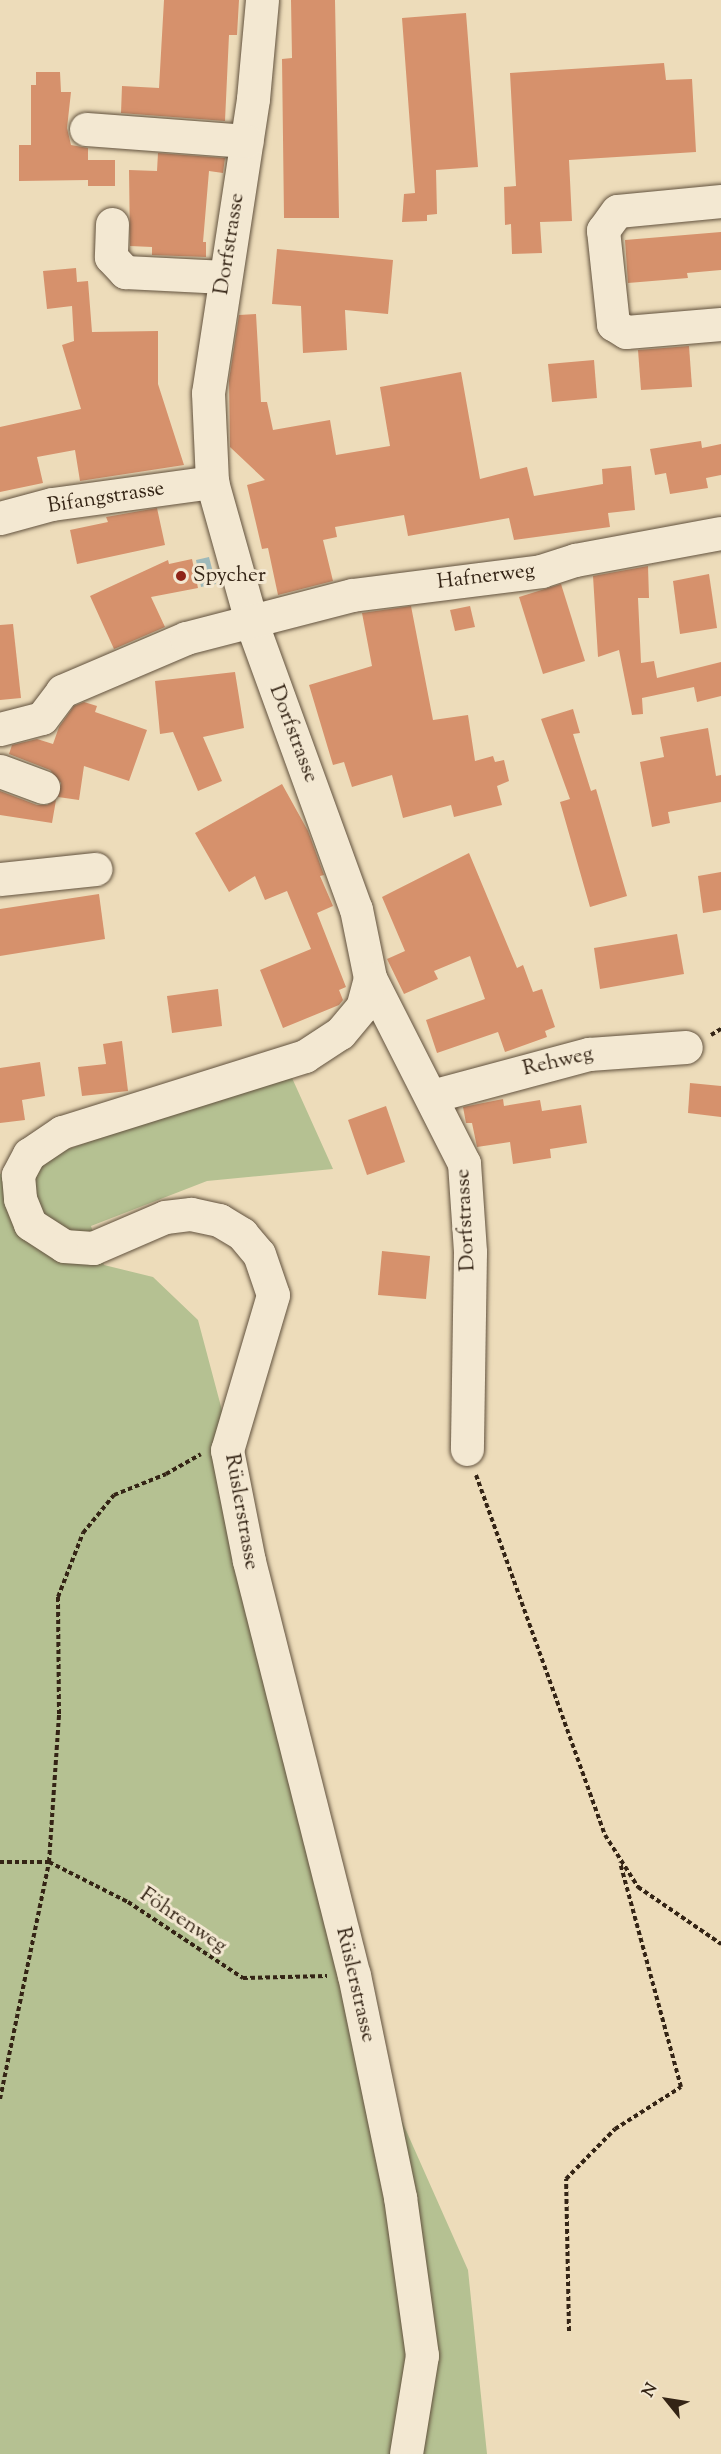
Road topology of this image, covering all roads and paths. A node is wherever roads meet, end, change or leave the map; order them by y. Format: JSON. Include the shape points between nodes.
{"nodes":[{"id":1,"x":262,"y":0,"type":"edge"},
{"id":2,"x":86,"y":129,"type":"dead end"},
{"id":3,"x":247,"y":141,"type":"junction"},
{"id":4,"x":721,"y":201,"type":"edge"},
{"id":5,"x":112,"y":224,"type":"dead end"},
{"id":6,"x":225,"y":277,"type":"junction"},
{"id":7,"x":721,"y":324,"type":"edge"},
{"id":8,"x":212,"y":482,"type":"junction"},
{"id":9,"x":0,"y":518,"type":"edge"},
{"id":10,"x":721,"y":534,"type":"edge"},
{"id":11,"x":252,"y":624,"type":"junction"},
{"id":12,"x":0,"y":729,"type":"edge"},
{"id":13,"x":0,"y":771,"type":"edge"},
{"id":14,"x":43,"y":787,"type":"dead end"},
{"id":15,"x":95,"y":868,"type":"dead end"},
{"id":16,"x":0,"y":879,"type":"edge"},
{"id":17,"x":370,"y":978,"type":"junction"},
{"id":18,"x":687,"y":1047,"type":"dead end"},
{"id":19,"x":432,"y":1096,"type":"junction"},
{"id":20,"x":231,"y":1437,"type":"junction"},
{"id":21,"x":467,"y":1449,"type":"joint"},
{"id":22,"x":620,"y":1858,"type":"junction"},
{"id":23,"x":0,"y":1862,"type":"edge"},
{"id":24,"x":49,"y":1862,"type":"junction"},
{"id":25,"x":721,"y":1944,"type":"edge"},
{"id":26,"x":354,"y":1975,"type":"junction"},
{"id":27,"x":0,"y":2099,"type":"edge"},
{"id":28,"x":569,"y":2331,"type":"dead end"},
{"id":29,"x":406,"y":2454,"type":"edge"}],
"edges":[{"from":1,"to":3,"type":"street","name":"Dorfstrasse"},
{"from":2,"to":3,"type":"street"},
{"from":3,"to":6,"type":"street","name":"Dorfstrasse"},
{"from":4,"to":7,"type":"street","via":[[617,211],[603,230],[613,324],[626,332]]},
{"from":5,"to":6,"type":"street","via":[[111,257],[125,272]]},
{"from":6,"to":8,"type":"street","name":"Dorfstrasse","via":[[208,393]]},
{"from":8,"to":9,"type":"street","name":"Bifangstrasse","via":[[52,504]]},
{"from":8,"to":11,"type":"street","name":"Dorfstrasse"},
{"from":10,"to":11,"type":"street","name":"Hafnerweg","via":[[575,560],[541,572],[352,595]]},
{"from":11,"to":12,"type":"street","name":"Hafnerweg","via":[[186,638],[62,691],[42,718]]},
{"from":11,"to":17,"type":"street","name":"Dorfstrasse","via":[[339,857],[356,909]]},
{"from":13,"to":14,"type":"street"},
{"from":15,"to":16,"type":"street"},
{"from":17,"to":19,"type":"street","name":"Dorfstrasse"},
{"from":17,"to":20,"type":"street","name":"Rüslerstrasse","via":[[362,1007],[340,1033],[305,1056],[62,1132],[29,1154],[18,1175],[20,1200],[30,1224],[64,1246],[93,1248],[165,1217],[191,1214],[219,1220],[242,1234],[259,1254],[273,1295]]},
{"from":18,"to":19,"type":"street","name":"Rehweg","via":[[589,1054]]},
{"from":19,"to":21,"type":"street","name":"Dorfstrasse","via":[[465,1163],[470,1252]]},
{"from":20,"to":24,"type":"path","via":[[166,1474],[114,1495],[83,1533],[57,1597],[59,1714]]},
{"from":20,"to":26,"type":"street","name":"Rüslerstrasse","via":[[227,1450],[249,1561]]},
{"from":21,"to":22,"type":"path","via":[[605,1835]]},
{"from":22,"to":25,"type":"path","via":[[638,1887]]},
{"from":22,"to":28,"type":"path","via":[[681,2087],[615,2129],[566,2179]]},
{"from":23,"to":24,"type":"path","name":"Föhrenweg"},
{"from":24,"to":26,"type":"path","name":"Föhrenweg","via":[[128,1902],[243,1978]]},
{"from":24,"to":27,"type":"path"},
{"from":26,"to":29,"type":"street","name":"Rüslerstrasse","via":[[400,2197],[422,2355]]}]}
